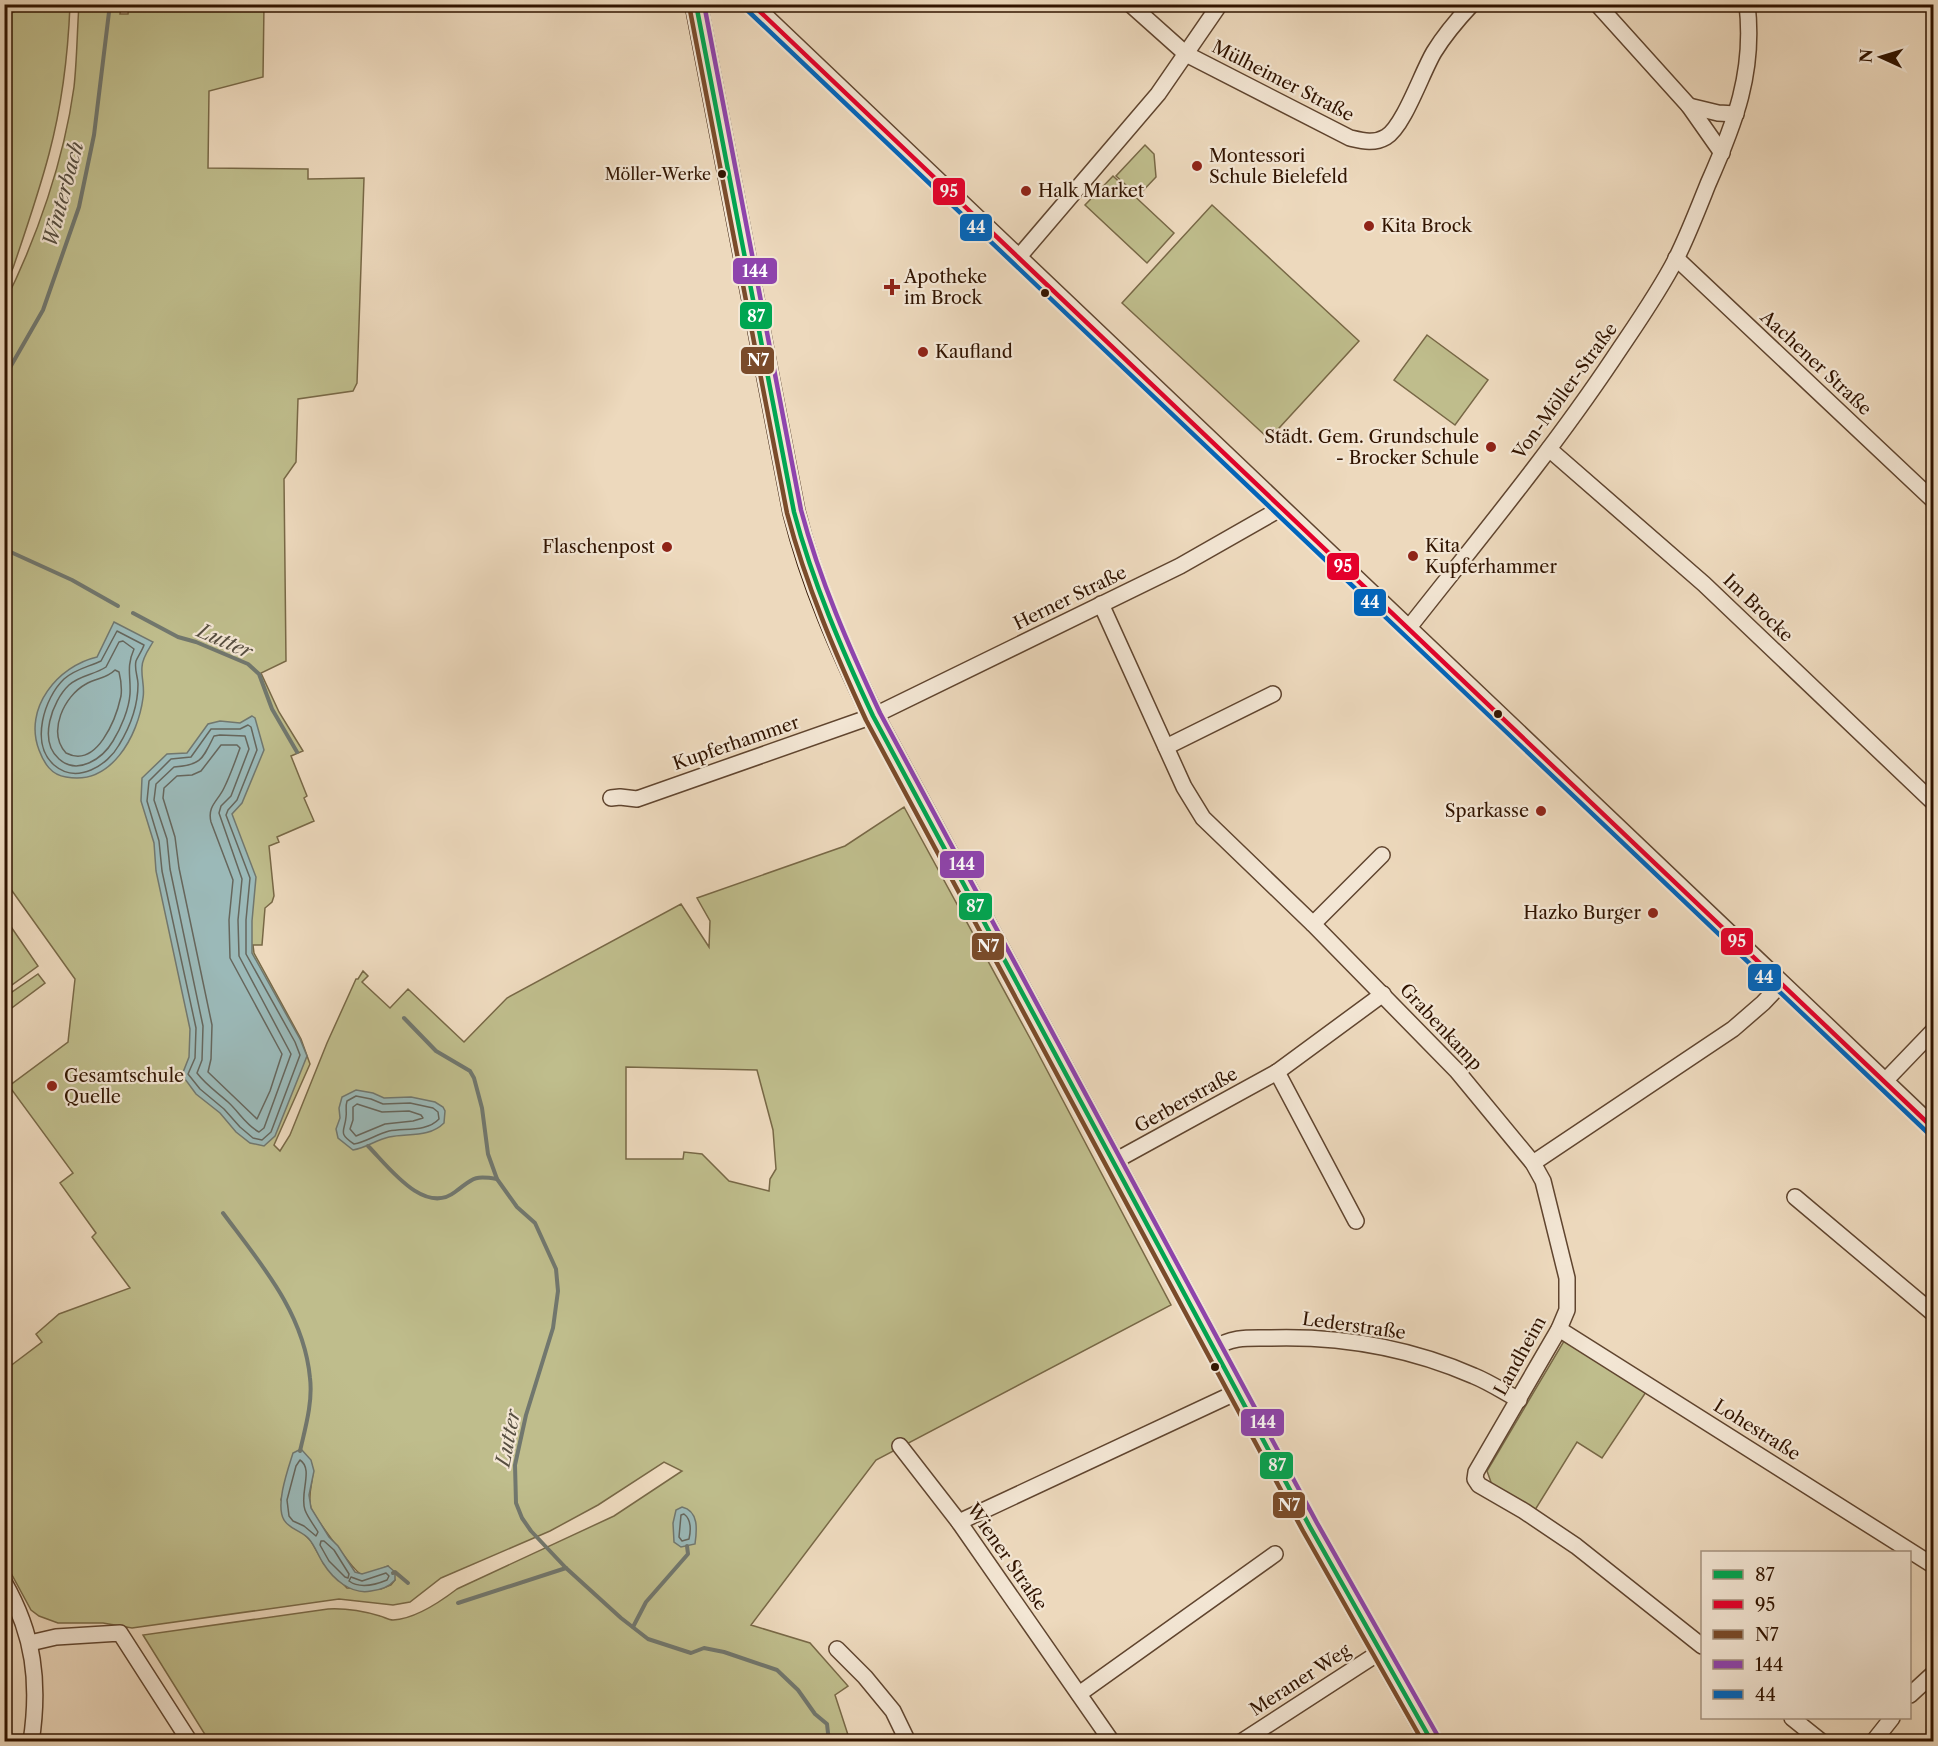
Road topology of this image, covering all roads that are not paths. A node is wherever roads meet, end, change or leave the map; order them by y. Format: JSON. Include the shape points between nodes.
{"nodes":[{"id":1,"x":696,"y":4,"type":"edge"},
{"id":2,"x":708,"y":4,"type":"edge"},
{"id":3,"x":743,"y":4,"type":"edge"},
{"id":4,"x":1130,"y":4,"type":"edge"},
{"id":5,"x":1220,"y":4,"type":"edge"},
{"id":6,"x":1472,"y":4,"type":"edge"},
{"id":7,"x":1597,"y":4,"type":"edge"},
{"id":8,"x":1747,"y":4,"type":"edge"},
{"id":9,"x":757,"y":11,"type":"edge"},
{"id":10,"x":703,"y":46,"type":"junction"},
{"id":11,"x":1186,"y":54,"type":"junction"},
{"id":12,"x":1689,"y":106,"type":"junction"},
{"id":13,"x":1736,"y":114,"type":"junction"},
{"id":14,"x":1722,"y":153,"type":"junction"},
{"id":15,"x":1676,"y":258,"type":"junction"},
{"id":16,"x":1017,"y":259,"type":"junction"},
{"id":17,"x":1549,"y":449,"type":"junction"},
{"id":18,"x":1932,"y":496,"type":"edge"},
{"id":19,"x":1280,"y":510,"type":"junction"},
{"id":20,"x":1101,"y":604,"type":"junction"},
{"id":21,"x":1407,"y":630,"type":"junction"},
{"id":22,"x":1273,"y":694,"type":"dead end"},
{"id":23,"x":873,"y":716,"type":"junction"},
{"id":24,"x":1166,"y":747,"type":"junction"},
{"id":25,"x":611,"y":798,"type":"dead end"},
{"id":26,"x":1934,"y":803,"type":"edge"},
{"id":27,"x":1382,"y":855,"type":"dead end"},
{"id":28,"x":1313,"y":924,"type":"junction"},
{"id":29,"x":1781,"y":984,"type":"junction"},
{"id":30,"x":1383,"y":994,"type":"junction"},
{"id":31,"x":1934,"y":1030,"type":"edge"},
{"id":32,"x":1277,"y":1072,"type":"junction"},
{"id":33,"x":1884,"y":1082,"type":"junction"},
{"id":34,"x":1934,"y":1129,"type":"edge"},
{"id":35,"x":1113,"y":1162,"type":"junction"},
{"id":36,"x":1533,"y":1162,"type":"junction"},
{"id":37,"x":1795,"y":1197,"type":"dead end"},
{"id":38,"x":1356,"y":1221,"type":"dead end"},
{"id":39,"x":1934,"y":1314,"type":"edge"},
{"id":40,"x":1559,"y":1329,"type":"junction"},
{"id":41,"x":1214,"y":1349,"type":"junction"},
{"id":42,"x":1237,"y":1392,"type":"junction"},
{"id":43,"x":1519,"y":1400,"type":"junction"},
{"id":44,"x":900,"y":1446,"type":"dead end"},
{"id":45,"x":959,"y":1522,"type":"junction"},
{"id":46,"x":1910,"y":1551,"type":"edge"},
{"id":47,"x":1911,"y":1551,"type":"edge"},
{"id":48,"x":1275,"y":1554,"type":"dead end"},
{"id":49,"x":1934,"y":1566,"type":"edge"},
{"id":50,"x":4,"y":1582,"type":"edge"},
{"id":51,"x":30,"y":1643,"type":"junction"},
{"id":52,"x":1701,"y":1645,"type":"edge"},
{"id":53,"x":837,"y":1649,"type":"dead end"},
{"id":54,"x":1380,"y":1652,"type":"junction"},
{"id":55,"x":1934,"y":1673,"type":"edge"},
{"id":56,"x":1079,"y":1694,"type":"junction"},
{"id":57,"x":1911,"y":1694,"type":"edge"},
{"id":58,"x":1793,"y":1719,"type":"edge"},
{"id":59,"x":1891,"y":1719,"type":"edge"},
{"id":60,"x":31,"y":1742,"type":"edge"},
{"id":61,"x":190,"y":1742,"type":"edge"},
{"id":62,"x":908,"y":1742,"type":"edge"},
{"id":63,"x":1112,"y":1742,"type":"edge"},
{"id":64,"x":1241,"y":1742,"type":"edge"},
{"id":65,"x":1432,"y":1742,"type":"edge"},
{"id":66,"x":1822,"y":1742,"type":"edge"},
{"id":67,"x":1873,"y":1742,"type":"edge"}],
"edges":[{"from":1,"to":10,"type":"main road"},
{"from":2,"to":10,"type":"street"},
{"from":3,"to":9,"type":"street"},
{"from":4,"to":11,"type":"street","name":"Mülheimer Straße"},
{"from":5,"to":11,"type":"street"},
{"from":6,"to":11,"type":"street","name":"Mülheimer Straße","via":[[1434,52],[1396,127],[1386,137],[1370,142],[1350,138]]},
{"from":7,"to":12,"type":"street"},
{"from":8,"to":13,"type":"street","name":"Von-Möller-Straße","via":[[1748,58]]},
{"from":9,"to":16,"type":"street"},
{"from":10,"to":23,"type":"main road","via":[[804,550],[840,647]]},
{"from":11,"to":16,"type":"street","via":[[1158,94]]},
{"from":12,"to":13,"type":"street"},
{"from":12,"to":14,"type":"street"},
{"from":13,"to":14,"type":"street","name":"Von-Möller-Straße"},
{"from":14,"to":15,"type":"street","name":"Von-Möller-Straße"},
{"from":15,"to":17,"type":"street","name":"Von-Möller-Straße","via":[[1593,389]]},
{"from":15,"to":18,"type":"street","name":"Aachener Straße"},
{"from":16,"to":19,"type":"street"},
{"from":17,"to":21,"type":"street","name":"Von-Möller-Straße"},
{"from":17,"to":26,"type":"street","name":"Im Brocke","via":[[1704,584]]},
{"from":19,"to":20,"type":"street","name":"Herner Straße","via":[[1180,566]]},
{"from":19,"to":21,"type":"street"},
{"from":20,"to":23,"type":"street","name":"Herner Straße"},
{"from":20,"to":24,"type":"street","name":"Grabenkamp"},
{"from":21,"to":29,"type":"street"},
{"from":22,"to":24,"type":"street"},
{"from":23,"to":25,"type":"street","name":"Kupferhammer","via":[[637,799]]},
{"from":23,"to":35,"type":"main road"},
{"from":24,"to":28,"type":"street","name":"Grabenkamp","via":[[1203,818]]},
{"from":27,"to":28,"type":"street"},
{"from":28,"to":30,"type":"street","name":"Grabenkamp"},
{"from":29,"to":33,"type":"street"},
{"from":29,"to":36,"type":"street","via":[[1733,1029]]},
{"from":30,"to":32,"type":"street","name":"Gerberstraße"},
{"from":30,"to":36,"type":"street","name":"Grabenkamp","via":[[1457,1071]]},
{"from":31,"to":33,"type":"street"},
{"from":32,"to":35,"type":"street","name":"Gerberstraße"},
{"from":32,"to":38,"type":"street"},
{"from":33,"to":34,"type":"street"},
{"from":35,"to":41,"type":"main road"},
{"from":36,"to":40,"type":"street","name":"Landheim","via":[[1543,1181],[1567,1278],[1567,1310]]},
{"from":37,"to":39,"type":"street"},
{"from":40,"to":43,"type":"street","name":"Landheim"},
{"from":40,"to":46,"type":"street","name":"Lohestraße"},
{"from":41,"to":42,"type":"main road"},
{"from":41,"to":43,"type":"street","name":"Lederstraße","via":[[1235,1339],[1297,1337],[1378,1346],[1474,1376]]},
{"from":42,"to":45,"type":"street"},
{"from":42,"to":54,"type":"main road"},
{"from":43,"to":52,"type":"street","name":"Landheim","via":[[1476,1472],[1479,1485],[1576,1546]]},
{"from":44,"to":45,"type":"street","name":"Wiener Straße"},
{"from":45,"to":56,"type":"street","name":"Wiener Straße"},
{"from":47,"to":49,"type":"street","name":"Lohestraße"},
{"from":48,"to":56,"type":"street"},
{"from":50,"to":51,"type":"street"},
{"from":51,"to":60,"type":"street","via":[[36,1685]]},
{"from":51,"to":61,"type":"street","via":[[56,1637],[120,1633]]},
{"from":53,"to":62,"type":"street","via":[[893,1711]]},
{"from":54,"to":64,"type":"street","name":"Meraner Weg"},
{"from":54,"to":65,"type":"main road"},
{"from":55,"to":57,"type":"street"},
{"from":56,"to":63,"type":"street","name":"Wiener Straße"},
{"from":58,"to":66,"type":"street"},
{"from":59,"to":67,"type":"street"}]}
